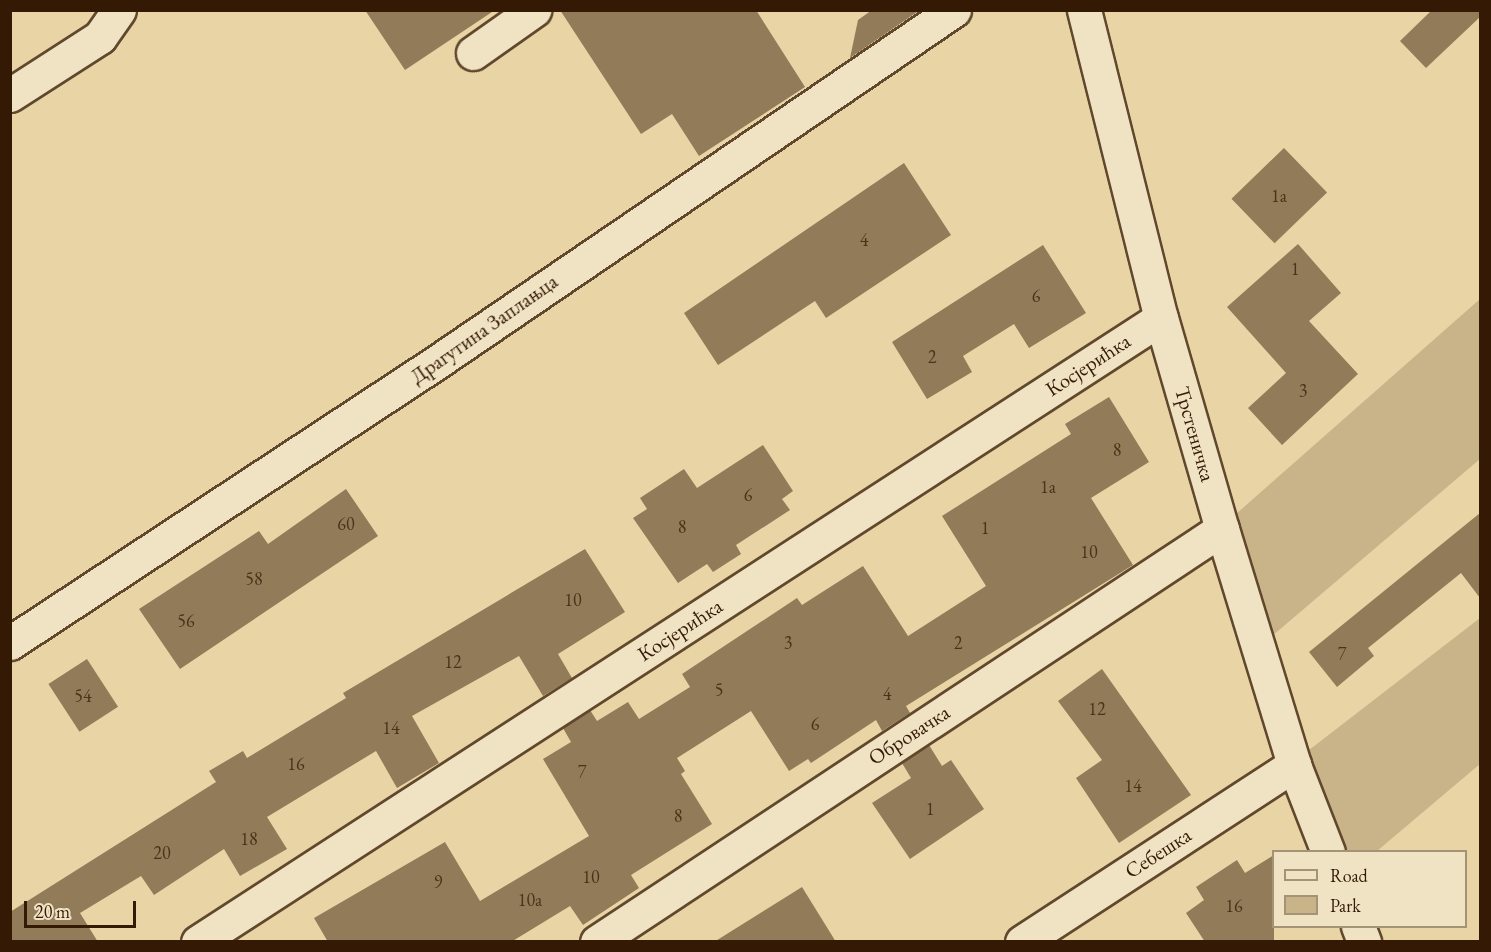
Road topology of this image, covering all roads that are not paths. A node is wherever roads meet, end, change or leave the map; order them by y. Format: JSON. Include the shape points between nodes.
{"nodes":[{"id":1,"x":119,"y":10,"type":"edge"},
{"id":2,"x":534,"y":10,"type":"edge"},
{"id":3,"x":954,"y":10,"type":"edge"},
{"id":4,"x":1084,"y":10,"type":"edge"},
{"id":5,"x":473,"y":53,"type":"dead end"},
{"id":6,"x":10,"y":95,"type":"edge"},
{"id":7,"x":1161,"y":318,"type":"junction"},
{"id":8,"x":1222,"y":529,"type":"junction"},
{"id":9,"x":10,"y":643,"type":"edge"},
{"id":10,"x":1294,"y":765,"type":"junction"},
{"id":11,"x":1327,"y":850,"type":"edge"},
{"id":12,"x":1358,"y":928,"type":"edge"},
{"id":13,"x":198,"y":942,"type":"edge"},
{"id":14,"x":597,"y":942,"type":"edge"},
{"id":15,"x":1022,"y":942,"type":"edge"},
{"id":16,"x":1364,"y":942,"type":"edge"}],
"edges":[{"from":1,"to":6,"type":"street","via":[[100,37]]},
{"from":2,"to":5,"type":"street"},
{"from":3,"to":9,"type":"street","name":"Драгутина Заплањца","via":[[434,364]]},
{"from":4,"to":7,"type":"street","name":"Трстеничка"},
{"from":7,"to":8,"type":"street","name":"Трстеничка"},
{"from":7,"to":13,"type":"street","name":"Косјерићка"},
{"from":8,"to":10,"type":"street","name":"Трстеничка"},
{"from":8,"to":14,"type":"street","name":"Обровачка"},
{"from":10,"to":11,"type":"street","name":"Трстеничка"},
{"from":10,"to":15,"type":"street","name":"Себешка"},
{"from":12,"to":16,"type":"street"}]}
